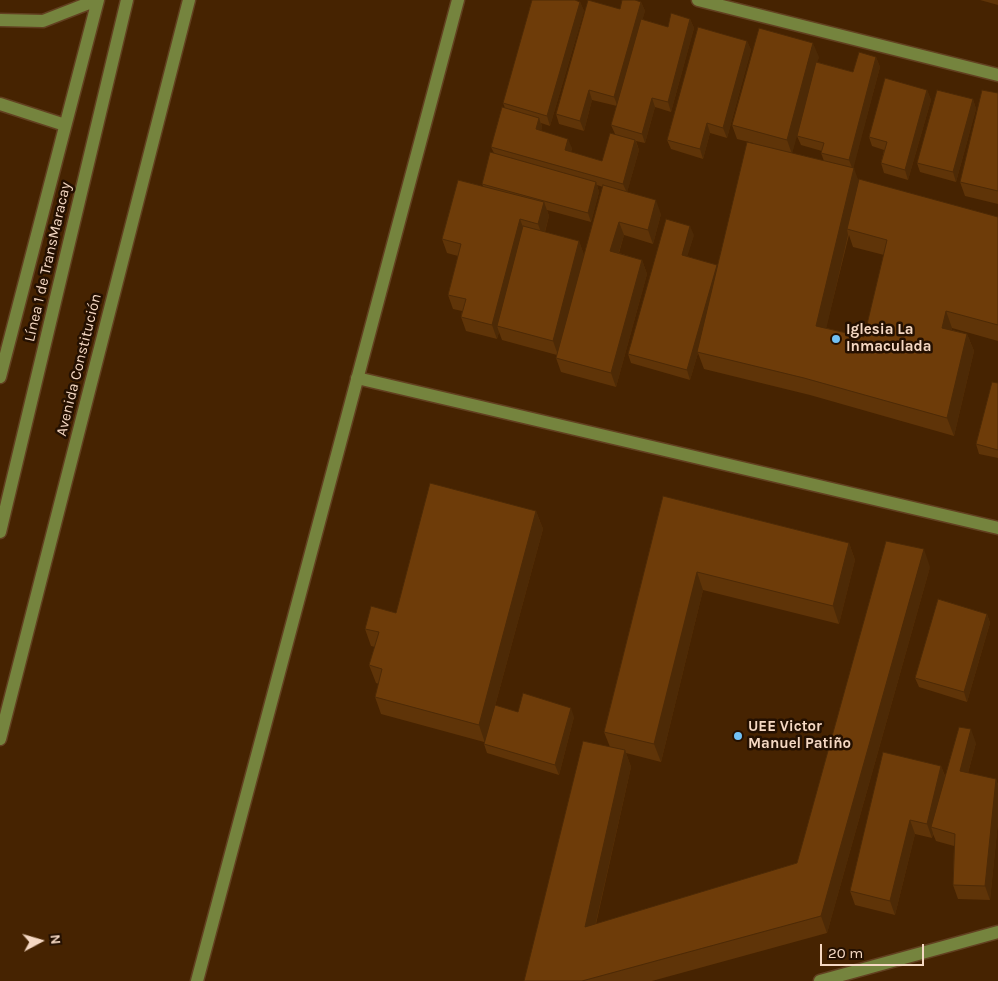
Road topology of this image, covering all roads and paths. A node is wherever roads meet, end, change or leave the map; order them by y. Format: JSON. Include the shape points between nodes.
{"nodes":[{"id":1,"x":98,"y":0,"type":"edge"},
{"id":2,"x":127,"y":0,"type":"edge"},
{"id":3,"x":189,"y":0,"type":"edge"},
{"id":4,"x":458,"y":0,"type":"edge"},
{"id":5,"x":698,"y":0,"type":"edge"},
{"id":6,"x":0,"y":20,"type":"edge"},
{"id":7,"x":998,"y":75,"type":"edge"},
{"id":8,"x":0,"y":104,"type":"edge"},
{"id":9,"x":65,"y":125,"type":"junction"},
{"id":10,"x":0,"y":377,"type":"edge"},
{"id":11,"x":357,"y":378,"type":"junction"},
{"id":12,"x":998,"y":528,"type":"edge"},
{"id":13,"x":0,"y":532,"type":"edge"},
{"id":14,"x":0,"y":738,"type":"edge"},
{"id":15,"x":998,"y":932,"type":"edge"},
{"id":16,"x":197,"y":981,"type":"edge"},
{"id":17,"x":820,"y":981,"type":"edge"}],
"edges":[{"from":1,"to":6,"type":"street","via":[[43,21]]},
{"from":1,"to":9,"type":"street"},
{"from":2,"to":13,"type":"street","name":"Línea 1 de TransMaracay"},
{"from":3,"to":14,"type":"street","name":"Avenida Constitución"},
{"from":4,"to":11,"type":"street"},
{"from":5,"to":7,"type":"street"},
{"from":8,"to":9,"type":"street"},
{"from":9,"to":10,"type":"street"},
{"from":11,"to":12,"type":"street"},
{"from":11,"to":16,"type":"street"},
{"from":15,"to":17,"type":"street"}]}
